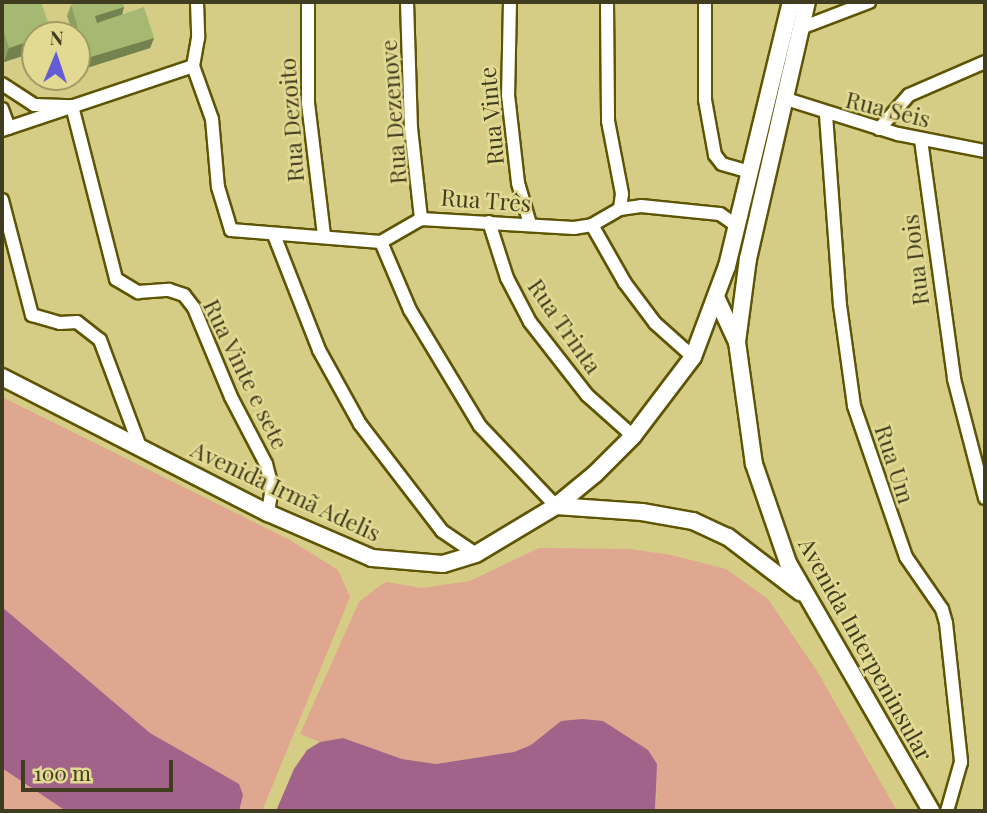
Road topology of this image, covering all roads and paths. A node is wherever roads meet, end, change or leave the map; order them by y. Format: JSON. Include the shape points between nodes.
{"nodes":[{"id":1,"x":197,"y":2,"type":"edge"},
{"id":2,"x":308,"y":2,"type":"edge"},
{"id":3,"x":407,"y":2,"type":"edge"},
{"id":4,"x":510,"y":2,"type":"edge"},
{"id":5,"x":607,"y":2,"type":"edge"},
{"id":6,"x":705,"y":2,"type":"edge"},
{"id":7,"x":791,"y":2,"type":"edge"},
{"id":8,"x":807,"y":2,"type":"edge"},
{"id":9,"x":869,"y":2,"type":"edge"},
{"id":10,"x":801,"y":28,"type":"junction"},
{"id":11,"x":985,"y":62,"type":"edge"},
{"id":12,"x":193,"y":66,"type":"junction"},
{"id":13,"x":2,"y":84,"type":"edge"},
{"id":14,"x":783,"y":98,"type":"junction"},
{"id":15,"x":72,"y":106,"type":"junction"},
{"id":16,"x":2,"y":109,"type":"edge"},
{"id":17,"x":826,"y":114,"type":"junction"},
{"id":18,"x":5,"y":129,"type":"edge"},
{"id":19,"x":878,"y":129,"type":"junction"},
{"id":20,"x":921,"y":139,"type":"junction"},
{"id":21,"x":985,"y":151,"type":"edge"},
{"id":22,"x":750,"y":172,"type":"junction"},
{"id":23,"x":2,"y":200,"type":"edge"},
{"id":24,"x":620,"y":209,"type":"junction"},
{"id":25,"x":421,"y":219,"type":"junction"},
{"id":26,"x":489,"y":222,"type":"junction"},
{"id":27,"x":530,"y":224,"type":"junction"},
{"id":28,"x":592,"y":225,"type":"junction"},
{"id":29,"x":737,"y":226,"type":"junction"},
{"id":30,"x":274,"y":235,"type":"junction"},
{"id":31,"x":324,"y":235,"type":"junction"},
{"id":32,"x":381,"y":242,"type":"junction"},
{"id":33,"x":717,"y":299,"type":"junction"},
{"id":34,"x":742,"y":300,"type":"junction"},
{"id":35,"x":737,"y":342,"type":"junction"},
{"id":36,"x":693,"y":357,"type":"junction"},
{"id":37,"x":2,"y":377,"type":"edge"},
{"id":38,"x":633,"y":436,"type":"junction"},
{"id":39,"x":141,"y":447,"type":"junction"},
{"id":40,"x":985,"y":498,"type":"edge"},
{"id":41,"x":556,"y":506,"type":"junction"},
{"id":42,"x":268,"y":513,"type":"junction"},
{"id":43,"x":476,"y":554,"type":"junction"},
{"id":44,"x":808,"y":598,"type":"junction"},
{"id":45,"x":931,"y":811,"type":"edge"},
{"id":46,"x":947,"y":811,"type":"edge"}],
"edges":[{"from":1,"to":12,"type":"street"},
{"from":2,"to":31,"type":"street","name":"Rua Dezoito","via":[[308,103]]},
{"from":3,"to":25,"type":"street","name":"Rua Dezenove","via":[[411,128]]},
{"from":4,"to":27,"type":"street","name":"Rua Vinte","via":[[508,95],[518,183]]},
{"from":5,"to":24,"type":"street","via":[[608,121],[622,194]]},
{"from":6,"to":22,"type":"street","via":[[705,100],[715,155],[722,164]]},
{"from":7,"to":22,"type":"street"},
{"from":8,"to":10,"type":"street","name":"Avenida Interpeninsular"},
{"from":9,"to":10,"type":"street"},
{"from":10,"to":14,"type":"street","name":"Avenida Interpeninsular"},
{"from":11,"to":19,"type":"street","via":[[909,95]]},
{"from":12,"to":15,"type":"street"},
{"from":12,"to":30,"type":"street","via":[[212,119],[218,187],[231,230]]},
{"from":13,"to":15,"type":"street","via":[[34,105]]},
{"from":14,"to":17,"type":"street","name":"Rua Seis"},
{"from":14,"to":34,"type":"street","name":"Avenida Interpeninsular"},
{"from":15,"to":18,"type":"street"},
{"from":15,"to":42,"type":"street","name":"Rua Vinte e sete","via":[[116,279],[138,292],[169,290],[184,295],[194,308],[231,397],[266,464],[272,487]]},
{"from":16,"to":18,"type":"street"},
{"from":17,"to":19,"type":"street","name":"Rua Seis"},
{"from":17,"to":46,"type":"street","name":"Rua Um","via":[[840,305],[858,418],[906,557],[942,609],[946,623],[961,762]]},
{"from":19,"to":20,"type":"street","name":"Rua Seis"},
{"from":20,"to":21,"type":"street","name":"Rua Seis"},
{"from":20,"to":40,"type":"street","name":"Rua Dois","via":[[954,379]]},
{"from":22,"to":29,"type":"street"},
{"from":23,"to":39,"type":"street","via":[[32,315],[60,323],[77,322],[100,340]]},
{"from":24,"to":28,"type":"street"},
{"from":24,"to":29,"type":"street","via":[[641,206],[720,214]]},
{"from":25,"to":26,"type":"street","name":"Rua Três"},
{"from":25,"to":32,"type":"street","name":"Rua Três"},
{"from":26,"to":27,"type":"street","name":"Rua Três"},
{"from":26,"to":38,"type":"street","name":"Rua Trinta","via":[[507,278],[530,321],[587,395]]},
{"from":27,"to":28,"type":"street","name":"Rua Três"},
{"from":28,"to":36,"type":"street","via":[[625,283],[655,323]]},
{"from":29,"to":33,"type":"street"},
{"from":30,"to":31,"type":"street"},
{"from":30,"to":43,"type":"street","via":[[319,350],[360,425],[442,531]]},
{"from":31,"to":32,"type":"street"},
{"from":32,"to":41,"type":"street","via":[[410,310],[480,426]]},
{"from":33,"to":34,"type":"street","via":[[731,286]]},
{"from":33,"to":35,"type":"street","name":"Avenida Interpeninsular"},
{"from":33,"to":36,"type":"street","name":"Avenida Irmã Adelis"},
{"from":34,"to":35,"type":"street","name":"Avenida Interpeninsular"},
{"from":35,"to":44,"type":"street","name":"Avenida Interpeninsular","via":[[754,464],[788,563]]},
{"from":36,"to":38,"type":"street","name":"Avenida Irmã Adelis"},
{"from":37,"to":39,"type":"street","name":"Avenida Irmã Adelis"},
{"from":38,"to":41,"type":"street","name":"Avenida Irmã Adelis"},
{"from":39,"to":42,"type":"street","name":"Avenida Irmã Adelis"},
{"from":41,"to":43,"type":"street","name":"Avenida Irmã Adelis"},
{"from":41,"to":44,"type":"street","via":[[693,521],[728,537]]},
{"from":42,"to":43,"type":"street","name":"Avenida Irmã Adelis","via":[[372,558],[443,564]]},
{"from":44,"to":45,"type":"street","name":"Avenida Interpeninsular"}]}
